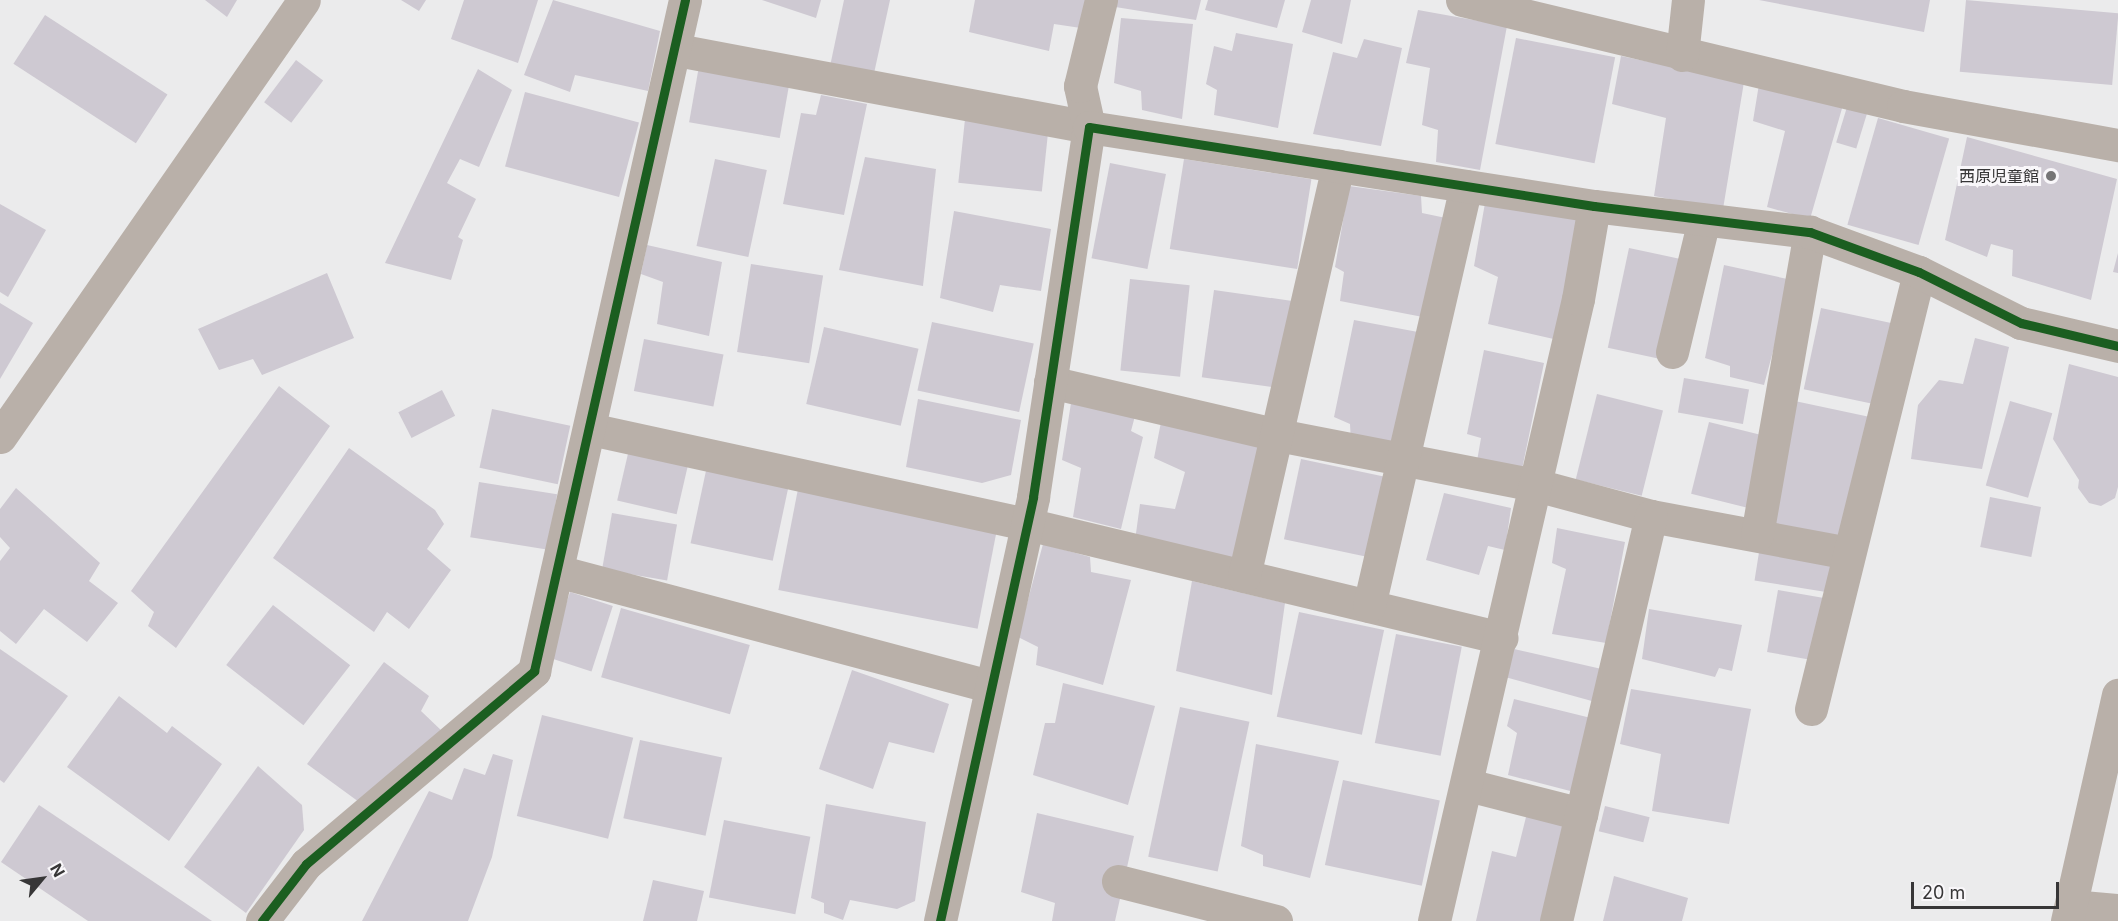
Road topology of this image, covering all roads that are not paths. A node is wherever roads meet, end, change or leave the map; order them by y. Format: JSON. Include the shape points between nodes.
{"nodes":[{"id":1,"x":304,"y":0,"type":"edge"},
{"id":2,"x":685,"y":0,"type":"edge"},
{"id":3,"x":1101,"y":0,"type":"edge"},
{"id":4,"x":1462,"y":0,"type":"edge"},
{"id":5,"x":1688,"y":0,"type":"edge"},
{"id":6,"x":677,"y":50,"type":"junction"},
{"id":7,"x":1682,"y":55,"type":"junction"},
{"id":8,"x":1089,"y":127,"type":"junction"},
{"id":9,"x":2118,"y":145,"type":"edge"},
{"id":10,"x":1338,"y":166,"type":"junction"},
{"id":11,"x":1466,"y":186,"type":"junction"},
{"id":12,"x":1594,"y":206,"type":"junction"},
{"id":13,"x":1704,"y":220,"type":"junction"},
{"id":14,"x":1810,"y":232,"type":"junction"},
{"id":15,"x":1919,"y":272,"type":"junction"},
{"id":16,"x":2118,"y":346,"type":"edge"},
{"id":17,"x":1672,"y":352,"type":"dead end"},
{"id":18,"x":1050,"y":382,"type":"junction"},
{"id":19,"x":590,"y":429,"type":"junction"},
{"id":20,"x":1278,"y":435,"type":"junction"},
{"id":21,"x":0,"y":437,"type":"edge"},
{"id":22,"x":1401,"y":458,"type":"junction"},
{"id":23,"x":1536,"y":485,"type":"junction"},
{"id":24,"x":1651,"y":516,"type":"junction"},
{"id":25,"x":1027,"y":524,"type":"junction"},
{"id":26,"x":1757,"y":535,"type":"junction"},
{"id":27,"x":1850,"y":553,"type":"junction"},
{"id":28,"x":557,"y":571,"type":"junction"},
{"id":29,"x":1244,"y":576,"type":"junction"},
{"id":30,"x":1369,"y":606,"type":"junction"},
{"id":31,"x":1501,"y":638,"type":"junction"},
{"id":32,"x":989,"y":686,"type":"junction"},
{"id":33,"x":2118,"y":695,"type":"edge"},
{"id":34,"x":1811,"y":709,"type":"dead end"},
{"id":35,"x":1468,"y":785,"type":"junction"},
{"id":36,"x":1581,"y":814,"type":"junction"},
{"id":37,"x":1118,"y":881,"type":"dead end"},
{"id":38,"x":2118,"y":910,"type":"edge"},
{"id":39,"x":2069,"y":913,"type":"edge"},
{"id":40,"x":262,"y":921,"type":"edge"},
{"id":41,"x":940,"y":921,"type":"edge"},
{"id":42,"x":1276,"y":921,"type":"edge"},
{"id":43,"x":1434,"y":921,"type":"edge"},
{"id":44,"x":1556,"y":921,"type":"edge"}],
"edges":[{"from":1,"to":21,"type":"street"},
{"from":2,"to":6,"type":"street"},
{"from":3,"to":8,"type":"street","via":[[1080,86]]},
{"from":4,"to":7,"type":"street"},
{"from":5,"to":7,"type":"street"},
{"from":6,"to":8,"type":"street"},
{"from":6,"to":19,"type":"street"},
{"from":7,"to":9,"type":"street","via":[[1903,106]]},
{"from":8,"to":10,"type":"street"},
{"from":8,"to":18,"type":"street"},
{"from":10,"to":11,"type":"street"},
{"from":10,"to":20,"type":"street"},
{"from":11,"to":12,"type":"street"},
{"from":11,"to":22,"type":"street"},
{"from":12,"to":13,"type":"street"},
{"from":12,"to":23,"type":"street"},
{"from":13,"to":14,"type":"street"},
{"from":13,"to":17,"type":"street"},
{"from":14,"to":15,"type":"street"},
{"from":14,"to":26,"type":"street"},
{"from":15,"to":16,"type":"street","via":[[2021,323]]},
{"from":15,"to":27,"type":"street"},
{"from":18,"to":20,"type":"street"},
{"from":18,"to":25,"type":"street"},
{"from":19,"to":25,"type":"street"},
{"from":19,"to":28,"type":"street"},
{"from":20,"to":22,"type":"street"},
{"from":20,"to":29,"type":"street"},
{"from":22,"to":23,"type":"street"},
{"from":22,"to":30,"type":"street"},
{"from":23,"to":24,"type":"street"},
{"from":23,"to":31,"type":"street"},
{"from":24,"to":26,"type":"street"},
{"from":24,"to":36,"type":"street"},
{"from":25,"to":29,"type":"street"},
{"from":25,"to":32,"type":"street"},
{"from":26,"to":27,"type":"street"},
{"from":27,"to":34,"type":"street"},
{"from":28,"to":32,"type":"street"},
{"from":28,"to":40,"type":"street","via":[[534,670],[306,864]]},
{"from":29,"to":30,"type":"street"},
{"from":30,"to":31,"type":"street"},
{"from":31,"to":35,"type":"street"},
{"from":32,"to":41,"type":"street"},
{"from":33,"to":39,"type":"street"},
{"from":35,"to":36,"type":"street"},
{"from":35,"to":43,"type":"street"},
{"from":36,"to":44,"type":"street"},
{"from":37,"to":42,"type":"street"},
{"from":38,"to":39,"type":"street"}]}
